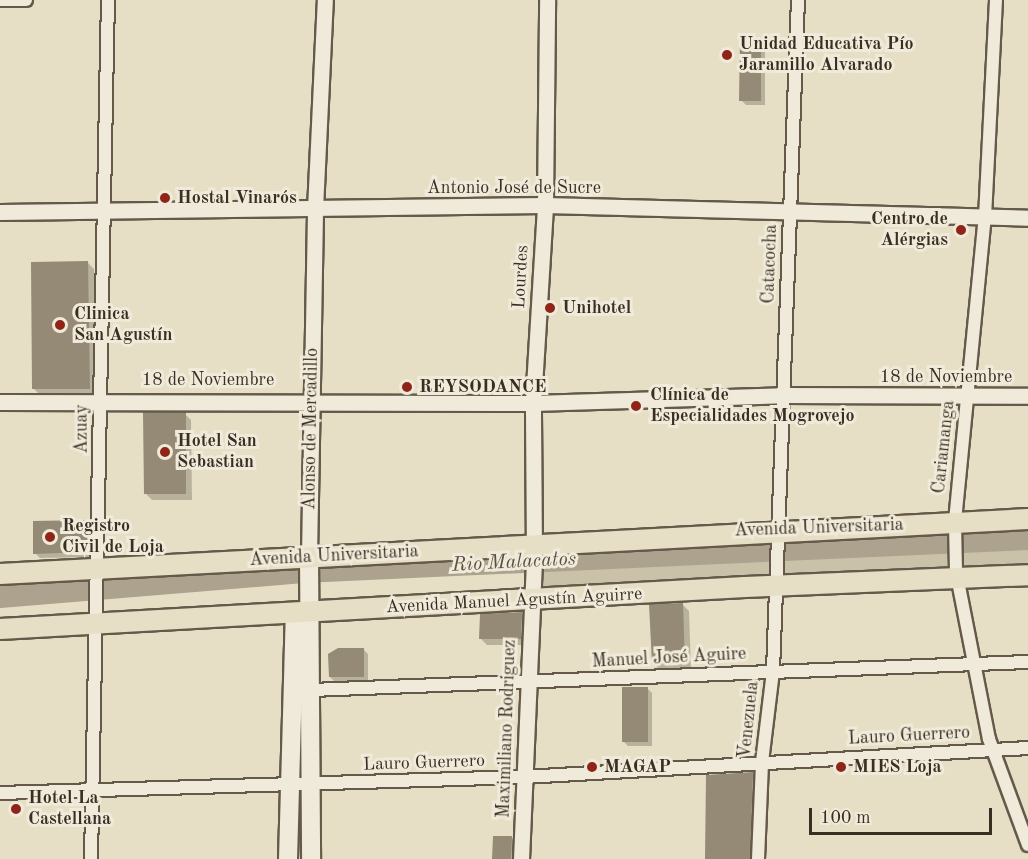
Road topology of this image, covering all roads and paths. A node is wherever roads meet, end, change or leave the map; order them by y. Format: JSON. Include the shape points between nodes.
{"nodes":[{"id":1,"x":0,"y":0,"type":"edge"},
{"id":2,"x":26,"y":0,"type":"edge"},
{"id":3,"x":108,"y":0,"type":"edge"},
{"id":4,"x":325,"y":0,"type":"edge"},
{"id":5,"x":547,"y":0,"type":"edge"},
{"id":6,"x":798,"y":0,"type":"edge"},
{"id":7,"x":996,"y":0,"type":"edge"},
{"id":8,"x":545,"y":205,"type":"junction"},
{"id":9,"x":315,"y":209,"type":"junction"},
{"id":10,"x":104,"y":211,"type":"junction"},
{"id":11,"x":0,"y":212,"type":"edge"},
{"id":12,"x":790,"y":214,"type":"junction"},
{"id":13,"x":985,"y":215,"type":"junction"},
{"id":14,"x":1028,"y":218,"type":"edge"},
{"id":15,"x":783,"y":395,"type":"junction"},
{"id":16,"x":1028,"y":396,"type":"edge"},
{"id":17,"x":967,"y":397,"type":"junction"},
{"id":18,"x":100,"y":400,"type":"junction"},
{"id":19,"x":312,"y":400,"type":"junction"},
{"id":20,"x":0,"y":402,"type":"edge"},
{"id":21,"x":533,"y":403,"type":"junction"},
{"id":22,"x":1028,"y":519,"type":"edge"},
{"id":23,"x":955,"y":529,"type":"junction"},
{"id":24,"x":779,"y":536,"type":"junction"},
{"id":25,"x":534,"y":550,"type":"junction"},
{"id":26,"x":309,"y":562,"type":"junction"},
{"id":27,"x":0,"y":574,"type":"edge"},
{"id":28,"x":99,"y":575,"type":"junction"},
{"id":29,"x":956,"y":575,"type":"junction"},
{"id":30,"x":1028,"y":575,"type":"edge"},
{"id":31,"x":777,"y":581,"type":"junction"},
{"id":32,"x":532,"y":594,"type":"junction"},
{"id":33,"x":305,"y":610,"type":"junction"},
{"id":34,"x":97,"y":622,"type":"junction"},
{"id":35,"x":0,"y":629,"type":"edge"},
{"id":36,"x":1028,"y":662,"type":"edge"},
{"id":37,"x":972,"y":664,"type":"junction"},
{"id":38,"x":302,"y":665,"type":"junction"},
{"id":39,"x":773,"y":671,"type":"junction"},
{"id":40,"x":529,"y":682,"type":"junction"},
{"id":41,"x":311,"y":690,"type":"junction"},
{"id":42,"x":1028,"y":748,"type":"edge"},
{"id":43,"x":993,"y":749,"type":"junction"},
{"id":44,"x":762,"y":762,"type":"junction"},
{"id":45,"x":524,"y":777,"type":"junction"},
{"id":46,"x":312,"y":784,"type":"junction"},
{"id":47,"x":290,"y":785,"type":"junction"},
{"id":48,"x":93,"y":790,"type":"junction"},
{"id":49,"x":0,"y":794,"type":"edge"},
{"id":50,"x":1028,"y":845,"type":"edge"},
{"id":51,"x":91,"y":859,"type":"edge"},
{"id":52,"x":288,"y":859,"type":"edge"},
{"id":53,"x":311,"y":859,"type":"edge"},
{"id":54,"x":521,"y":859,"type":"edge"},
{"id":55,"x":758,"y":859,"type":"edge"}],
"edges":[{"from":1,"to":2,"type":"street"},
{"from":3,"to":10,"type":"street","name":"Azuay"},
{"from":4,"to":9,"type":"street","name":"Alonso de Mercadillo"},
{"from":5,"to":8,"type":"street","name":"Lourdes"},
{"from":6,"to":12,"type":"street","name":"Catacocha"},
{"from":7,"to":13,"type":"street","name":"Cariamanga"},
{"from":8,"to":9,"type":"street","name":"Antonio José de Sucre"},
{"from":8,"to":12,"type":"street","name":"Antonio José de Sucre"},
{"from":8,"to":21,"type":"street","name":"Lourdes"},
{"from":9,"to":10,"type":"street","name":"Antonio José de Sucre"},
{"from":9,"to":19,"type":"street","name":"Alonso de Mercadillo"},
{"from":10,"to":11,"type":"street","name":"Antonio José de Sucre"},
{"from":10,"to":18,"type":"street","name":"Azuay"},
{"from":12,"to":13,"type":"street","name":"Antonio José de Sucre"},
{"from":12,"to":15,"type":"street","name":"Catacocha"},
{"from":13,"to":14,"type":"street","name":"Antonio José de Sucre"},
{"from":13,"to":17,"type":"street","name":"Cariamanga"},
{"from":15,"to":17,"type":"street","name":"18 de Noviembre"},
{"from":15,"to":21,"type":"street","name":"18 de Noviembre"},
{"from":15,"to":24,"type":"street","name":"Catacocha"},
{"from":16,"to":17,"type":"street","name":"18 de Noviembre"},
{"from":17,"to":23,"type":"street","name":"Cariamanga"},
{"from":18,"to":19,"type":"street","name":"18 de Noviembre"},
{"from":18,"to":20,"type":"street","name":"18 de Noviembre"},
{"from":18,"to":28,"type":"street","name":"Azuay"},
{"from":19,"to":21,"type":"street","name":"18 de Noviembre"},
{"from":19,"to":26,"type":"street","name":"Alonso de Mercadillo"},
{"from":21,"to":25,"type":"street","name":"Lourdes"},
{"from":22,"to":23,"type":"main road","name":"Avenida Universitaria"},
{"from":23,"to":24,"type":"main road","name":"Avenida Universitaria"},
{"from":23,"to":29,"type":"street","name":"Cariamanga"},
{"from":24,"to":25,"type":"main road","name":"Avenida Universitaria"},
{"from":24,"to":31,"type":"street","name":"Venezuela"},
{"from":25,"to":26,"type":"main road","name":"Avenida Universitaria"},
{"from":25,"to":32,"type":"street","name":"Maximiliano Rodriguez"},
{"from":26,"to":28,"type":"main road","name":"Avenida Universitaria"},
{"from":26,"to":33,"type":"main road","name":"Alonso de Mercadillo"},
{"from":27,"to":28,"type":"main road","name":"Avenida Universitaria"},
{"from":28,"to":34,"type":"street","name":"Azuay"},
{"from":29,"to":30,"type":"main road","name":"Avenida Manuel Agustín Aguirre"},
{"from":29,"to":31,"type":"main road","name":"Avenida Manuel Agustín Aguirre"},
{"from":29,"to":37,"type":"street","name":"Cariamanga"},
{"from":31,"to":32,"type":"main road","name":"Avenida Manuel Agustín Aguirre"},
{"from":31,"to":39,"type":"street","name":"Venezuela"},
{"from":32,"to":33,"type":"main road","name":"Avenida Manuel Agustín Aguirre"},
{"from":32,"to":40,"type":"street","name":"Maximiliano Rodriguez"},
{"from":33,"to":34,"type":"main road","name":"Avenida Manuel Agustín Aguirre"},
{"from":33,"to":38,"type":"main road","name":"Alonso de Mercadillo"},
{"from":34,"to":35,"type":"main road","name":"Avenida Manuel Agustín Aguirre"},
{"from":34,"to":48,"type":"street","name":"Azuay"},
{"from":36,"to":37,"type":"street","name":"Manuel José Aguire"},
{"from":37,"to":39,"type":"street","name":"Manuel José Aguire"},
{"from":37,"to":43,"type":"street","name":"Cariamanga"},
{"from":38,"to":41,"type":"main road","name":"Alonso de Mercadillo"},
{"from":38,"to":47,"type":"main road","name":"Alonso de Mercadillo"},
{"from":39,"to":40,"type":"street","name":"Manuel José Aguire"},
{"from":39,"to":44,"type":"street","name":"Venezuela"},
{"from":40,"to":41,"type":"street","name":"Manuel José Aguire"},
{"from":40,"to":45,"type":"street","name":"Maximiliano Rodriguez"},
{"from":41,"to":46,"type":"main road","name":"Alonso de Mercadillo"},
{"from":42,"to":43,"type":"street","name":"Lauro Guerrero"},
{"from":43,"to":44,"type":"street","name":"Lauro Guerrero"},
{"from":43,"to":50,"type":"street","name":"Cariamanga"},
{"from":44,"to":45,"type":"street","name":"Lauro Guerrero"},
{"from":44,"to":55,"type":"street","name":"Venezuela"},
{"from":45,"to":46,"type":"street","name":"Lauro Guerrero"},
{"from":45,"to":54,"type":"street","name":"Maximiliano Rodriguez"},
{"from":46,"to":47,"type":"street","name":"Lauro Guerrero"},
{"from":46,"to":53,"type":"main road","name":"Alonso de Mercadillo"},
{"from":47,"to":48,"type":"street","name":"Lauro Guerrero"},
{"from":47,"to":52,"type":"main road","name":"Alonso de Mercadillo"},
{"from":48,"to":49,"type":"street","name":"Lauro Guerrero"},
{"from":48,"to":51,"type":"street","name":"Azuay"}]}
